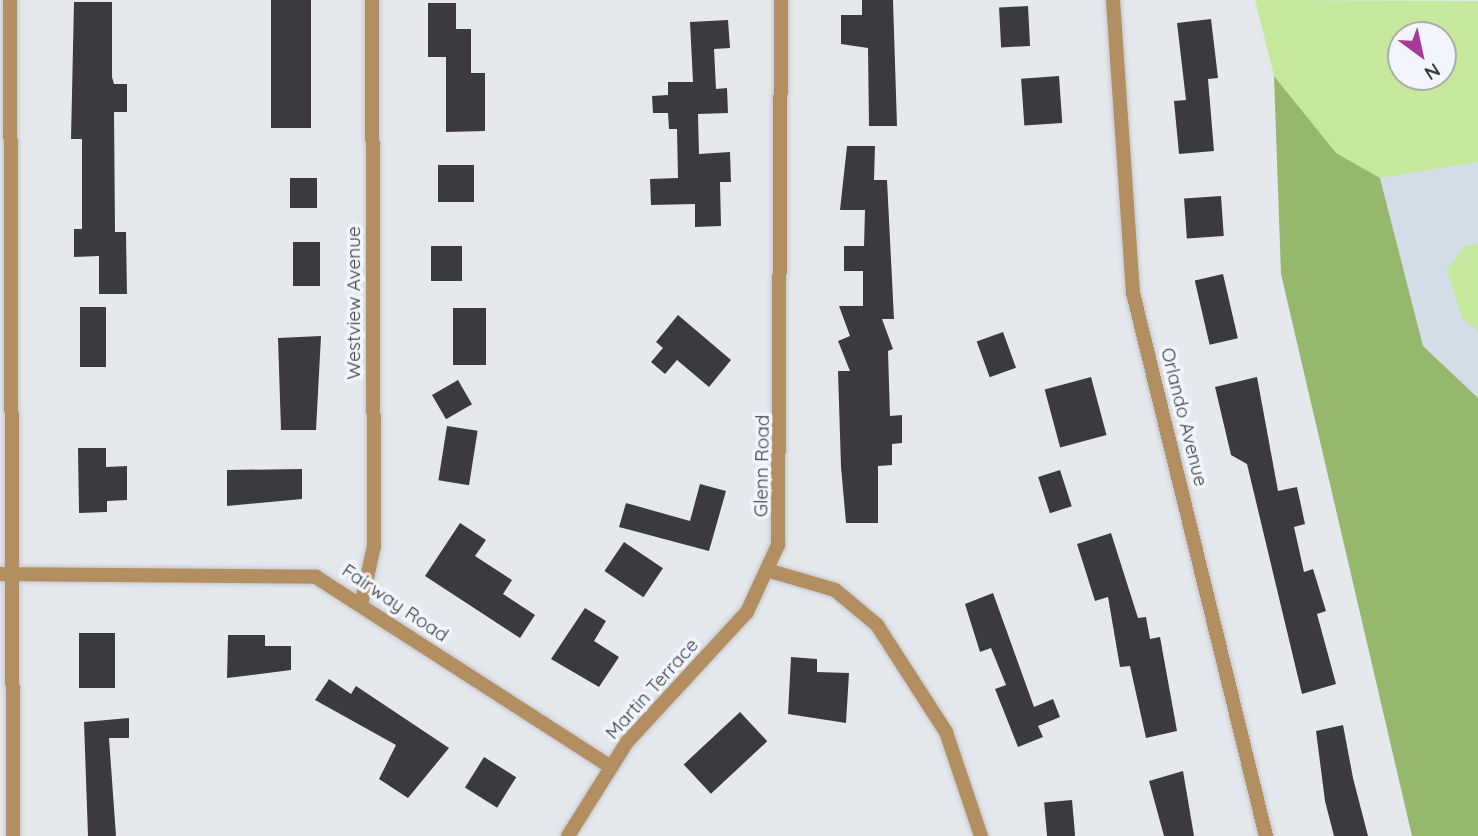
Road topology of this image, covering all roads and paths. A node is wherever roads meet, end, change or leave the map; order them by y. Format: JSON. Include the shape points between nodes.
{"nodes":[{"id":1,"x":10,"y":0,"type":"edge"},
{"id":2,"x":372,"y":0,"type":"edge"},
{"id":3,"x":780,"y":0,"type":"edge"},
{"id":4,"x":1113,"y":0,"type":"edge"},
{"id":5,"x":770,"y":570,"type":"junction"},
{"id":6,"x":6,"y":574,"type":"edge"},
{"id":7,"x":361,"y":605,"type":"junction"},
{"id":8,"x":611,"y":767,"type":"junction"},
{"id":9,"x":13,"y":836,"type":"edge"},
{"id":10,"x":568,"y":836,"type":"edge"},
{"id":11,"x":981,"y":836,"type":"edge"},
{"id":12,"x":1266,"y":836,"type":"edge"}],
"edges":[{"from":1,"to":6,"type":"street"},
{"from":2,"to":7,"type":"street","name":"Westview Avenue","via":[[374,546]]},
{"from":3,"to":5,"type":"street","name":"Glenn Road","via":[[782,515]]},
{"from":4,"to":12,"type":"street","name":"Orlando Avenue","via":[[1133,293]]},
{"from":5,"to":8,"type":"street","name":"Martin Terrace","via":[[747,612]]},
{"from":5,"to":11,"type":"street","via":[[835,590],[877,625],[946,732]]},
{"from":6,"to":7,"type":"street","name":"Fairway Road","via":[[299,574],[330,582]]},
{"from":6,"to":9,"type":"street"},
{"from":7,"to":8,"type":"street","name":"Fairway Road"},
{"from":8,"to":10,"type":"street","name":"Martin Terrace"}]}
